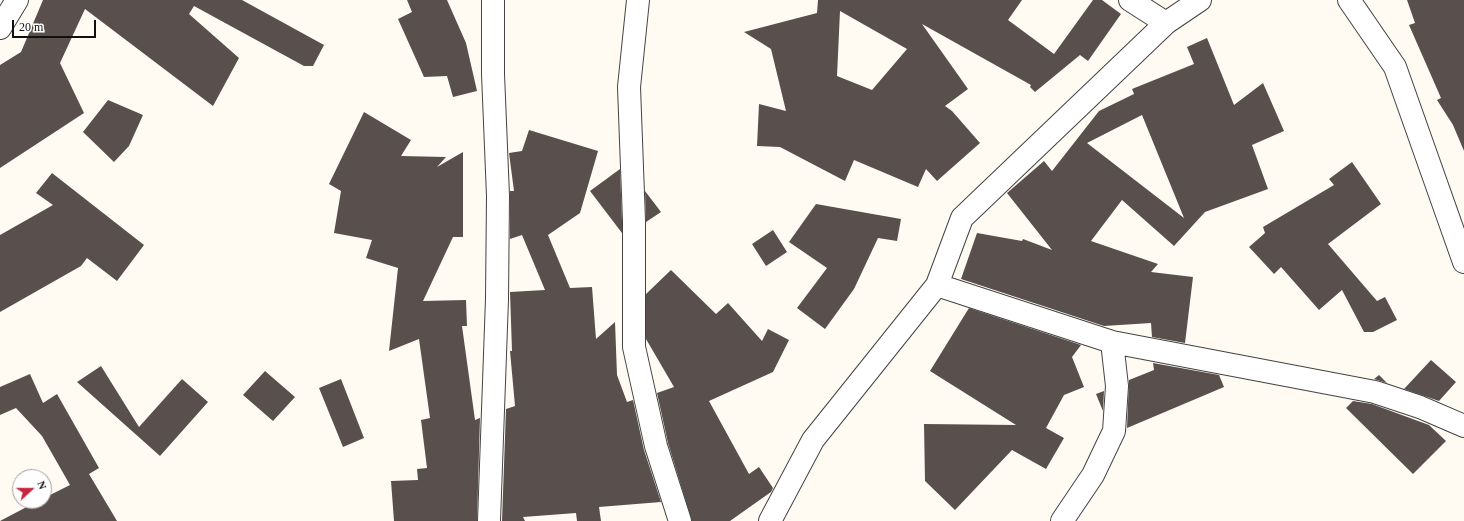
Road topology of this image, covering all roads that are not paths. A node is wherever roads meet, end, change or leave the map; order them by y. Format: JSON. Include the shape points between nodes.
{"nodes":[{"id":1,"x":17,"y":0,"type":"edge"},
{"id":2,"x":493,"y":0,"type":"edge"},
{"id":3,"x":638,"y":0,"type":"edge"},
{"id":4,"x":1130,"y":0,"type":"edge"},
{"id":5,"x":1200,"y":0,"type":"edge"},
{"id":6,"x":1349,"y":0,"type":"edge"},
{"id":7,"x":1166,"y":23,"type":"junction"},
{"id":8,"x":0,"y":28,"type":"edge"},
{"id":9,"x":1464,"y":262,"type":"edge"},
{"id":10,"x":936,"y":285,"type":"junction"},
{"id":11,"x":1112,"y":342,"type":"junction"},
{"id":12,"x":1464,"y":426,"type":"edge"},
{"id":13,"x":489,"y":521,"type":"edge"},
{"id":14,"x":680,"y":521,"type":"edge"},
{"id":15,"x":770,"y":521,"type":"edge"},
{"id":16,"x":1062,"y":521,"type":"edge"}],
"edges":[{"from":1,"to":8,"type":"street"},
{"from":2,"to":13,"type":"street","via":[[498,228]]},
{"from":3,"to":14,"type":"street","via":[[629,86],[634,221],[634,347],[656,446]]},
{"from":4,"to":7,"type":"street"},
{"from":5,"to":7,"type":"street"},
{"from":6,"to":9,"type":"street","via":[[1395,67]]},
{"from":7,"to":10,"type":"street","via":[[962,218]]},
{"from":10,"to":11,"type":"street"},
{"from":10,"to":15,"type":"street","via":[[813,440]]},
{"from":11,"to":12,"type":"street","via":[[1375,392],[1420,407]]},
{"from":11,"to":16,"type":"street","via":[[1117,386],[1114,431],[1093,475]]}]}
